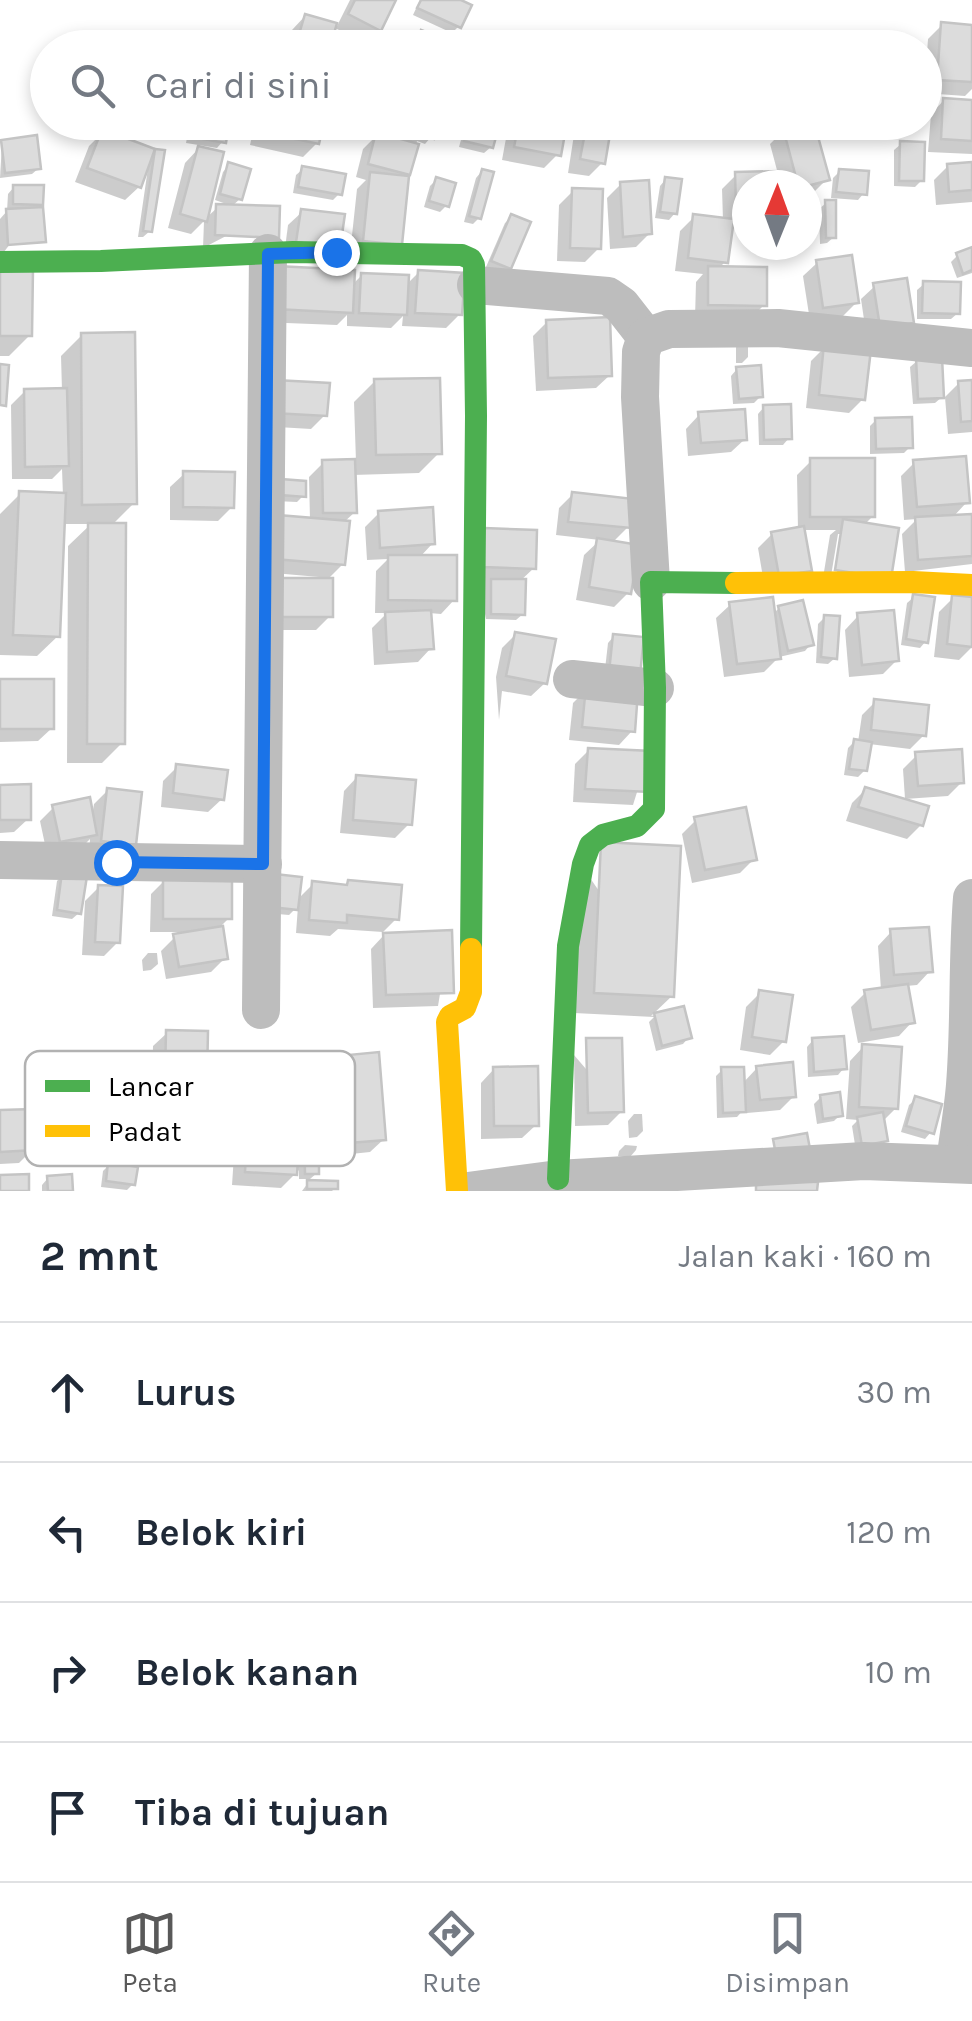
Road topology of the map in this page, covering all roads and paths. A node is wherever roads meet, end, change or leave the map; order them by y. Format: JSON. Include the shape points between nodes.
{"nodes":[{"id":1,"x":268,"y":254,"type":"junction"},
{"id":2,"x":0,"y":262,"type":"edge"},
{"id":3,"x":476,"y":285,"type":"junction"},
{"id":4,"x":646,"y":336,"type":"junction"},
{"id":5,"x":972,"y":348,"type":"edge"},
{"id":6,"x":651,"y":582,"type":"junction"},
{"id":7,"x":972,"y":585,"type":"edge"},
{"id":8,"x":572,"y":679,"type":"dead end"},
{"id":9,"x":655,"y":688,"type":"junction"},
{"id":10,"x":0,"y":860,"type":"edge"},
{"id":11,"x":263,"y":864,"type":"junction"},
{"id":12,"x":972,"y":898,"type":"edge"},
{"id":13,"x":262,"y":1010,"type":"dead end"},
{"id":14,"x":963,"y":1164,"type":"edge"},
{"id":15,"x":558,"y":1179,"type":"junction"},
{"id":16,"x":714,"y":1181,"type":"edge"},
{"id":17,"x":457,"y":1191,"type":"edge"},
{"id":18,"x":468,"y":1191,"type":"edge"}],
"edges":[{"from":1,"to":2,"type":"street"},
{"from":1,"to":3,"type":"street","via":[[462,255],[474,265]]},
{"from":1,"to":11,"type":"street"},
{"from":3,"to":4,"type":"street","via":[[608,296]]},
{"from":3,"to":17,"type":"street","via":[[471,992],[465,1008],[447,1022]]},
{"from":4,"to":5,"type":"street","via":[[670,329],[778,328]]},
{"from":4,"to":6,"type":"street","via":[[640,397]]},
{"from":6,"to":7,"type":"street"},
{"from":6,"to":9,"type":"street"},
{"from":8,"to":9,"type":"street"},
{"from":9,"to":15,"type":"street","via":[[654,809],[637,826],[603,834],[590,845],[580,881],[568,946]]},
{"from":10,"to":11,"type":"street"},
{"from":11,"to":13,"type":"street"},
{"from":12,"to":14,"type":"street"},
{"from":14,"to":16,"type":"street","via":[[864,1160]]},
{"from":15,"to":16,"type":"street"},
{"from":15,"to":18,"type":"street"}]}
